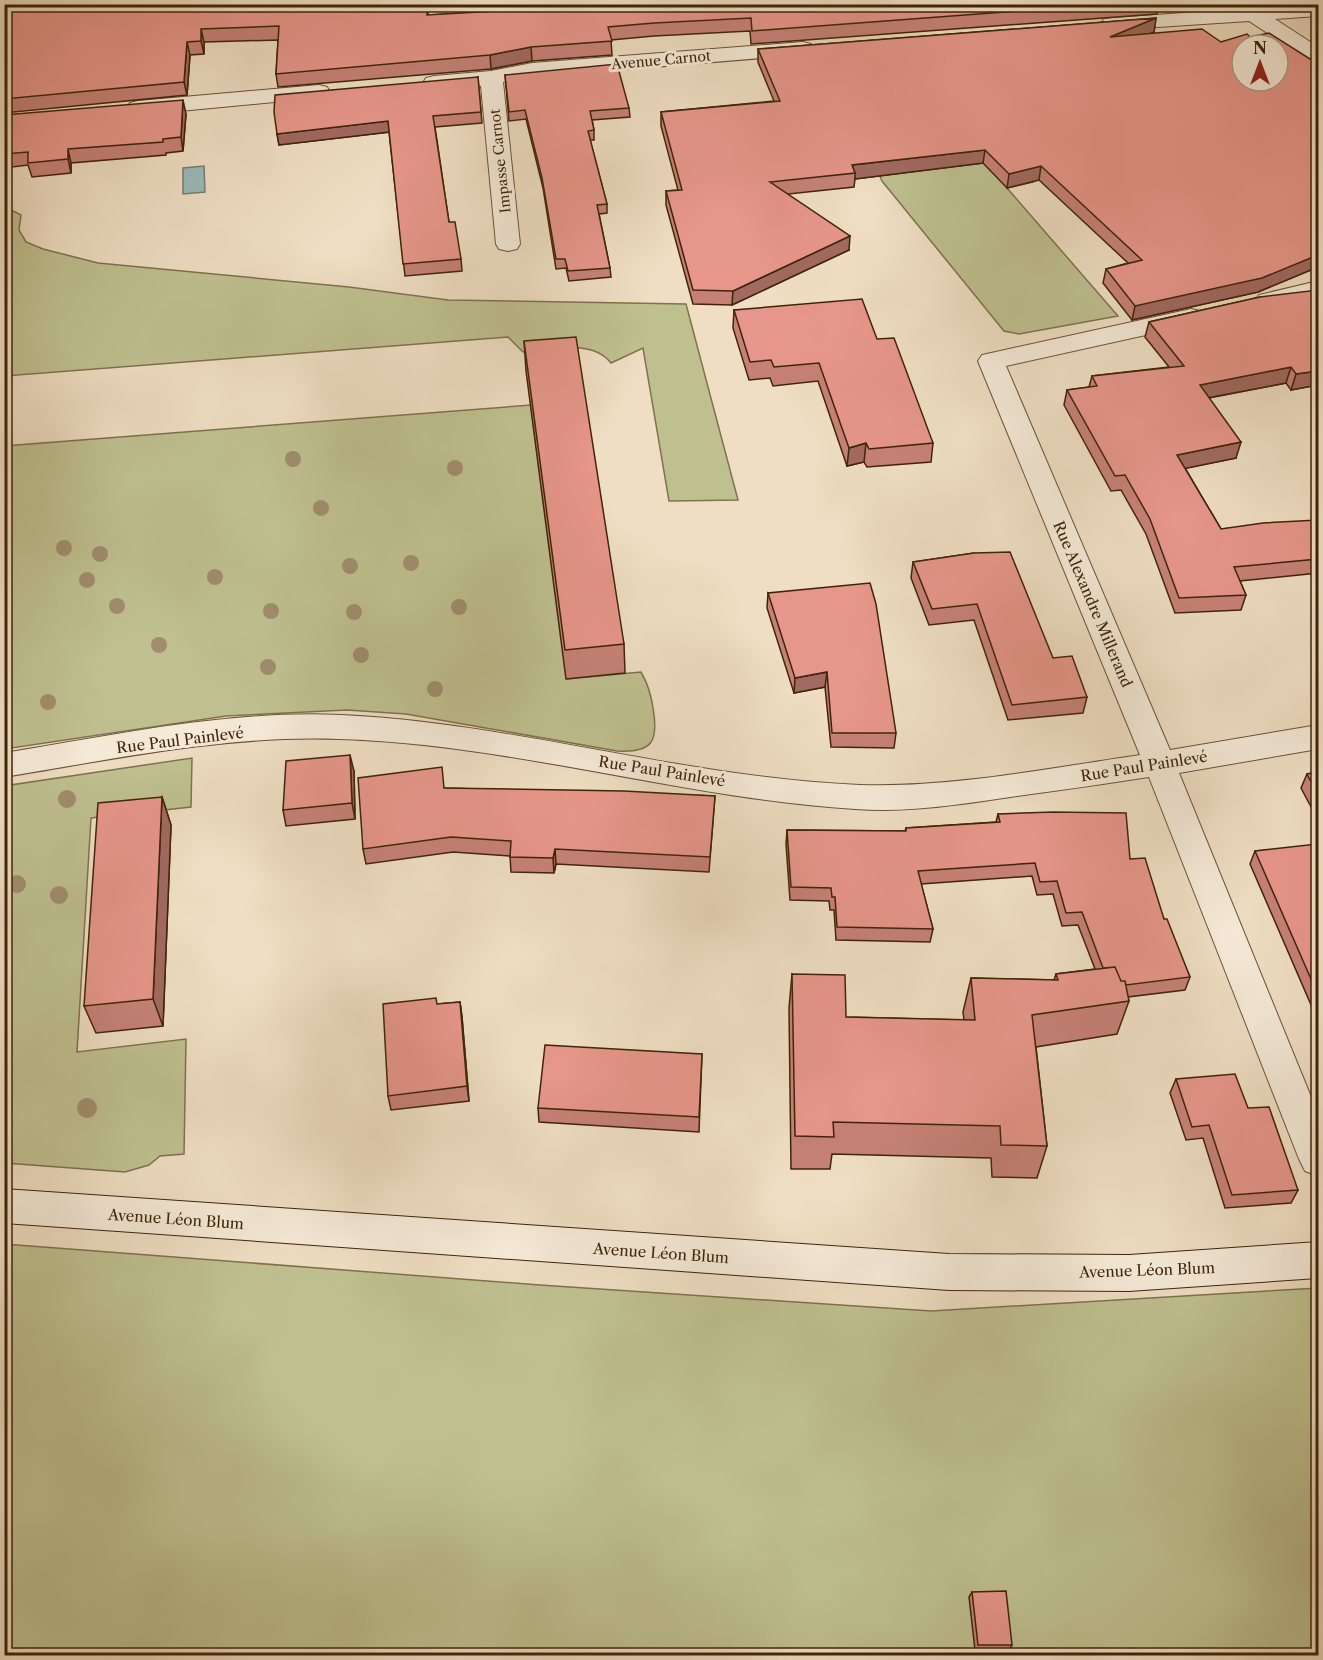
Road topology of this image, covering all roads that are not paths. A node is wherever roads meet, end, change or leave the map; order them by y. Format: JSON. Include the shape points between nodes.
{"nodes":[{"id":1,"x":1245,"y":9,"type":"edge"},
{"id":2,"x":1318,"y":10,"type":"edge"},
{"id":3,"x":1087,"y":26,"type":"edge"},
{"id":4,"x":829,"y":47,"type":"edge"},
{"id":5,"x":1318,"y":56,"type":"edge"},
{"id":6,"x":491,"y":78,"type":"junction"},
{"id":7,"x":412,"y":84,"type":"edge"},
{"id":8,"x":344,"y":90,"type":"edge"},
{"id":9,"x":117,"y":110,"type":"edge"},
{"id":10,"x":508,"y":244,"type":"dead end"},
{"id":11,"x":1318,"y":289,"type":"edge"},
{"id":12,"x":1318,"y":736,"type":"edge"},
{"id":13,"x":4,"y":765,"type":"edge"},
{"id":14,"x":1160,"y":765,"type":"junction"},
{"id":15,"x":1318,"y":1160,"type":"edge"},
{"id":16,"x":4,"y":1206,"type":"edge"},
{"id":17,"x":1318,"y":1260,"type":"edge"}],
"edges":[{"from":1,"to":2,"type":"street"},
{"from":1,"to":3,"type":"street"},
{"from":1,"to":5,"type":"street"},
{"from":4,"to":6,"type":"street","name":"Avenue Carnot","via":[[532,70]]},
{"from":6,"to":7,"type":"street","name":"Avenue Carnot"},
{"from":6,"to":10,"type":"street","name":"Impasse Carnot"},
{"from":8,"to":9,"type":"street"},
{"from":11,"to":14,"type":"street","name":"Rue Alexandre Millerand","via":[[991,361]]},
{"from":12,"to":14,"type":"street","name":"Rue Paul Painlevé"},
{"from":13,"to":14,"type":"street","name":"Rue Paul Painlevé","via":[[191,736],[339,726],[414,733],[857,797],[971,790]]},
{"from":14,"to":15,"type":"street","name":"Rue Alexandre Millerand"},
{"from":16,"to":17,"type":"street","name":"Avenue Léon Blum","via":[[949,1272],[1129,1273]]}]}
